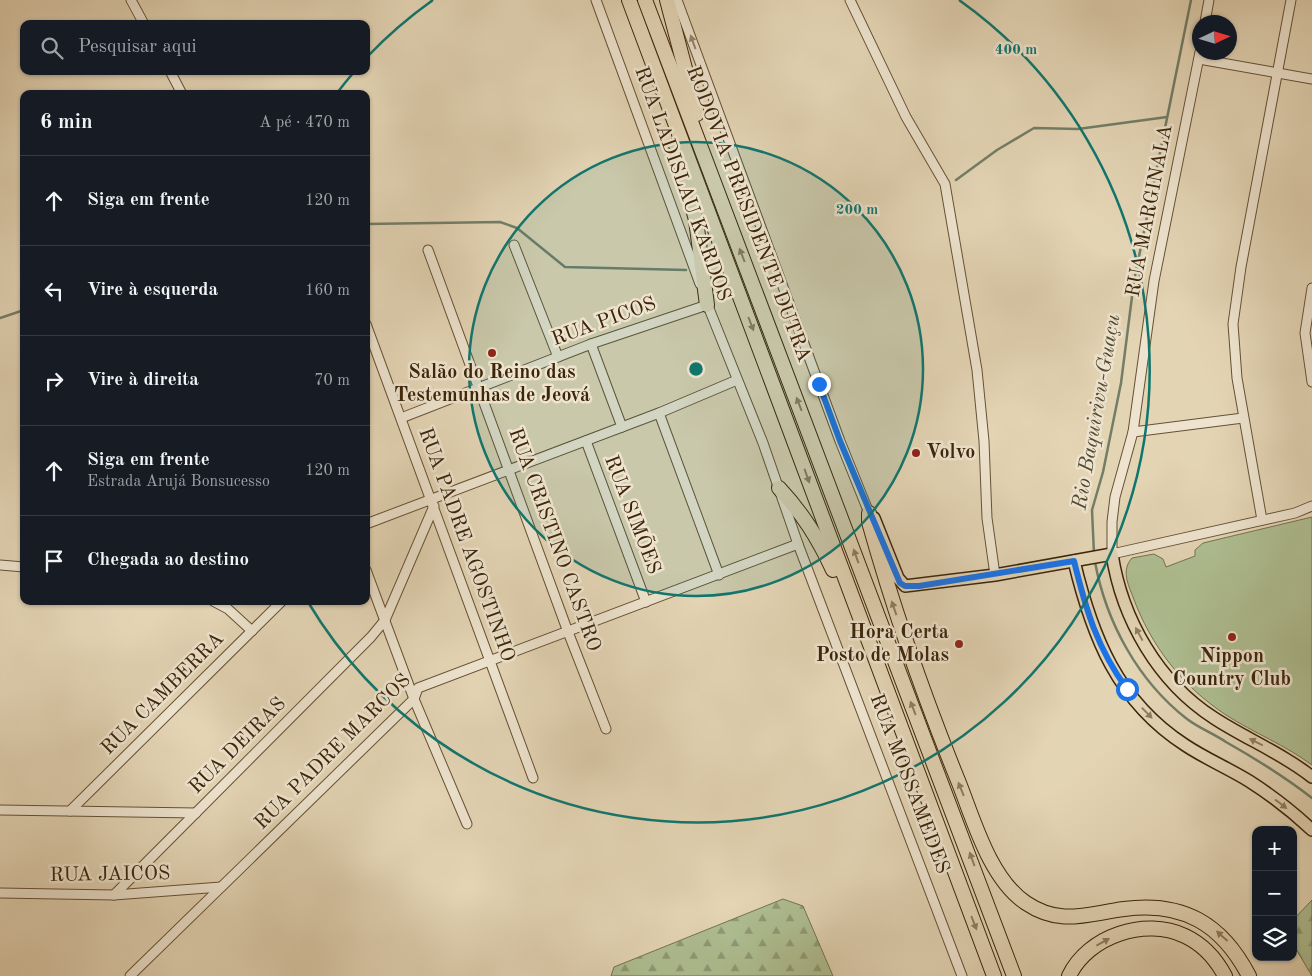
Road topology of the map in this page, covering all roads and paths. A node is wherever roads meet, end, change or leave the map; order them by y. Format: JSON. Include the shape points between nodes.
{"nodes":[{"id":1,"x":131,"y":0,"type":"edge"},
{"id":2,"x":596,"y":0,"type":"edge"},
{"id":3,"x":629,"y":0,"type":"edge"},
{"id":4,"x":645,"y":0,"type":"edge"},
{"id":5,"x":667,"y":0,"type":"edge"},
{"id":6,"x":677,"y":0,"type":"edge"},
{"id":7,"x":850,"y":0,"type":"edge"},
{"id":8,"x":1209,"y":0,"type":"edge"},
{"id":9,"x":1291,"y":0,"type":"edge"},
{"id":10,"x":1206,"y":15,"type":"edge"},
{"id":11,"x":142,"y":20,"type":"edge"},
{"id":12,"x":1199,"y":60,"type":"edge"},
{"id":13,"x":1220,"y":60,"type":"edge"},
{"id":14,"x":1279,"y":72,"type":"junction"},
{"id":15,"x":172,"y":75,"type":"edge"},
{"id":16,"x":1312,"y":79,"type":"edge"},
{"id":17,"x":180,"y":90,"type":"edge"},
{"id":18,"x":667,"y":98,"type":"junction"},
{"id":19,"x":703,"y":150,"type":"junction"},
{"id":20,"x":514,"y":246,"type":"dead end"},
{"id":21,"x":428,"y":250,"type":"dead end"},
{"id":22,"x":1312,"y":288,"type":"edge"},
{"id":23,"x":707,"y":305,"type":"junction"},
{"id":24,"x":370,"y":335,"type":"edge"},
{"id":25,"x":590,"y":344,"type":"junction"},
{"id":26,"x":558,"y":357,"type":"junction"},
{"id":27,"x":737,"y":380,"type":"junction"},
{"id":28,"x":1312,"y":382,"type":"edge"},
{"id":29,"x":478,"y":390,"type":"junction"},
{"id":30,"x":659,"y":413,"type":"junction"},
{"id":31,"x":401,"y":418,"type":"junction"},
{"id":32,"x":1243,"y":418,"type":"junction"},
{"id":33,"x":622,"y":427,"type":"junction"},
{"id":34,"x":1133,"y":432,"type":"junction"},
{"id":35,"x":586,"y":441,"type":"junction"},
{"id":36,"x":510,"y":468,"type":"junction"},
{"id":37,"x":779,"y":488,"type":"junction"},
{"id":38,"x":432,"y":502,"type":"junction"},
{"id":39,"x":1312,"y":506,"type":"edge"},
{"id":40,"x":869,"y":513,"type":"junction"},
{"id":41,"x":1262,"y":520,"type":"junction"},
{"id":42,"x":370,"y":523,"type":"edge"},
{"id":43,"x":798,"y":544,"type":"junction"},
{"id":44,"x":1107,"y":555,"type":"junction"},
{"id":45,"x":1079,"y":560,"type":"junction"},
{"id":46,"x":0,"y":565,"type":"edge"},
{"id":47,"x":20,"y":567,"type":"edge"},
{"id":48,"x":719,"y":575,"type":"junction"},
{"id":49,"x":995,"y":575,"type":"junction"},
{"id":50,"x":370,"y":581,"type":"edge"},
{"id":51,"x":646,"y":602,"type":"junction"},
{"id":52,"x":220,"y":605,"type":"edge"},
{"id":53,"x":278,"y":605,"type":"edge"},
{"id":54,"x":384,"y":620,"type":"junction"},
{"id":55,"x":252,"y":631,"type":"junction"},
{"id":56,"x":568,"y":632,"type":"junction"},
{"id":57,"x":864,"y":632,"type":"junction"},
{"id":58,"x":490,"y":660,"type":"junction"},
{"id":59,"x":414,"y":699,"type":"junction"},
{"id":60,"x":606,"y":728,"type":"dead end"},
{"id":61,"x":1312,"y":777,"type":"edge"},
{"id":62,"x":534,"y":778,"type":"dead end"},
{"id":63,"x":0,"y":810,"type":"edge"},
{"id":64,"x":70,"y":811,"type":"junction"},
{"id":65,"x":196,"y":813,"type":"junction"},
{"id":66,"x":467,"y":824,"type":"dead end"},
{"id":67,"x":1312,"y":830,"type":"edge"},
{"id":68,"x":221,"y":887,"type":"junction"},
{"id":69,"x":0,"y":893,"type":"edge"},
{"id":70,"x":114,"y":895,"type":"junction"},
{"id":71,"x":1250,"y":973,"type":"edge"},
{"id":72,"x":130,"y":976,"type":"edge"},
{"id":73,"x":962,"y":976,"type":"edge"},
{"id":74,"x":994,"y":976,"type":"edge"},
{"id":75,"x":1014,"y":976,"type":"edge"},
{"id":76,"x":1069,"y":976,"type":"edge"},
{"id":77,"x":1225,"y":976,"type":"edge"}],
"edges":[{"from":1,"to":11,"type":"street"},
{"from":2,"to":23,"type":"street","name":"RUA LADISLAU KARDOS"},
{"from":3,"to":18,"type":"highway","name":"RODOVIA PRESIDENTE DUTRA"},
{"from":4,"to":19,"type":"highway","name":"RODOVIA PRESIDENTE DUTRA"},
{"from":5,"to":19,"type":"highway"},
{"from":40,"to":6,"type":"street","one_way":true},
{"from":7,"to":49,"type":"street","via":[[906,117],[938,170],[946,192],[977,370],[984,441],[986,518]]},
{"from":8,"to":10,"type":"street"},
{"from":9,"to":14,"type":"street"},
{"from":12,"to":34,"type":"street","name":"RUA MARGINALA","via":[[1156,273]]},
{"from":13,"to":14,"type":"street"},
{"from":14,"to":16,"type":"street"},
{"from":14,"to":32,"type":"street","via":[[1233,324]]},
{"from":15,"to":17,"type":"street"},
{"from":18,"to":23,"type":"highway","via":[[696,220]]},
{"from":18,"to":57,"type":"highway","name":"RODOVIA PRESIDENTE DUTRA","one_way":true},
{"from":75,"to":19,"type":"highway","name":"RODOVIA PRESIDENTE DUTRA","one_way":true},
{"from":20,"to":26,"type":"street"},
{"from":21,"to":29,"type":"street","name":"RUA CRISTINO CASTRO"},
{"from":22,"to":28,"type":"street","via":[[1305,333]]},
{"from":23,"to":25,"type":"street","name":"RUA PICOS"},
{"from":23,"to":27,"type":"street","name":"RUA LADISLAU KARDOS"},
{"from":24,"to":31,"type":"street","name":"RUA PADRE AGOSTINHO"},
{"from":25,"to":26,"type":"street","name":"RUA PICOS"},
{"from":25,"to":33,"type":"street"},
{"from":26,"to":29,"type":"street","name":"RUA PICOS"},
{"from":27,"to":30,"type":"street"},
{"from":27,"to":37,"type":"street","name":"RUA MOSSAMEDES"},
{"from":29,"to":31,"type":"street","name":"RUA PICOS"},
{"from":29,"to":36,"type":"street","name":"RUA CRISTINO CASTRO"},
{"from":30,"to":33,"type":"street"},
{"from":30,"to":48,"type":"street"},
{"from":31,"to":38,"type":"street","name":"RUA PADRE AGOSTINHO"},
{"from":32,"to":34,"type":"street"},
{"from":32,"to":41,"type":"street"},
{"from":33,"to":35,"type":"street"},
{"from":34,"to":44,"type":"street","name":"RUA MARGINALA","via":[[1115,497]]},
{"from":35,"to":36,"type":"street"},
{"from":35,"to":51,"type":"street","name":"RUA SIMÕES"},
{"from":36,"to":38,"type":"street"},
{"from":36,"to":56,"type":"street","name":"RUA CRISTINO CASTRO"},
{"from":37,"to":43,"type":"street","name":"RUA MOSSAMEDES"},
{"from":37,"to":57,"type":"highway","via":[[801,511],[820,542],[841,586],[850,615]]},
{"from":38,"to":42,"type":"street"},
{"from":38,"to":54,"type":"street","name":"RUA DEIRAS"},
{"from":38,"to":58,"type":"street","name":"RUA PADRE AGOSTINHO"},
{"from":39,"to":41,"type":"street"},
{"from":40,"to":49,"type":"main road","via":[[875,520],[900,583],[905,586]]},
{"from":71,"to":40,"type":"highway","one_way":true,"via":[[1228,942],[1211,926],[1177,911],[1140,907],[1086,917],[1058,917],[1040,911],[1010,890],[994,866],[933,720],[889,596]]},
{"from":41,"to":44,"type":"street"},
{"from":43,"to":48,"type":"street","name":"RUA PADRE MARCOS"},
{"from":43,"to":73,"type":"street","name":"RUA MOSSAMEDES"},
{"from":44,"to":45,"type":"main road"},
{"from":61,"to":44,"type":"main road","one_way":true,"via":[[1212,717],[1181,692],[1156,662],[1126,610]]},
{"from":45,"to":49,"type":"main road"},
{"from":45,"to":67,"type":"main road","one_way":true,"via":[[1089,617],[1102,650],[1138,704],[1162,729],[1248,781],[1298,816]]},
{"from":46,"to":47,"type":"street"},
{"from":48,"to":51,"type":"street","name":"RUA PADRE MARCOS"},
{"from":50,"to":54,"type":"street"},
{"from":51,"to":56,"type":"street","name":"RUA PADRE MARCOS"},
{"from":52,"to":55,"type":"street"},
{"from":53,"to":55,"type":"street","name":"RUA CAMBERRA"},
{"from":54,"to":59,"type":"street"},
{"from":54,"to":65,"type":"street","name":"RUA DEIRAS","via":[[371,637]]},
{"from":55,"to":64,"type":"street","name":"RUA CAMBERRA"},
{"from":56,"to":58,"type":"street","name":"RUA PADRE MARCOS"},
{"from":56,"to":60,"type":"street","name":"RUA CRISTINO CASTRO"},
{"from":57,"to":74,"type":"highway","name":"RODOVIA PRESIDENTE DUTRA","one_way":true},
{"from":58,"to":59,"type":"street","name":"RUA PADRE MARCOS","via":[[424,684],[418,688]]},
{"from":58,"to":62,"type":"street","name":"RUA PADRE AGOSTINHO"},
{"from":59,"to":66,"type":"street"},
{"from":59,"to":68,"type":"street","name":"RUA PADRE MARCOS"},
{"from":63,"to":64,"type":"street"},
{"from":64,"to":65,"type":"street"},
{"from":65,"to":70,"type":"street","name":"RUA DEIRAS"},
{"from":68,"to":70,"type":"street","name":"RUA JAICOS"},
{"from":68,"to":72,"type":"street","name":"RUA PADRE MARCOS"},
{"from":69,"to":70,"type":"street","name":"RUA JAICOS"},
{"from":76,"to":77,"type":"highway","one_way":true,"via":[[1080,958],[1108,939],[1125,932],[1159,929],[1184,935],[1204,947]]}]}
